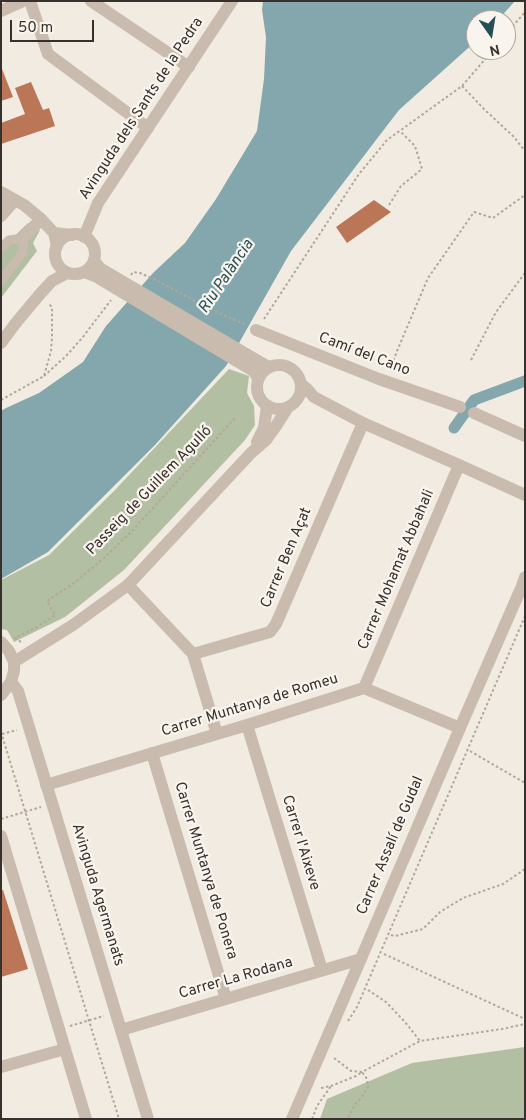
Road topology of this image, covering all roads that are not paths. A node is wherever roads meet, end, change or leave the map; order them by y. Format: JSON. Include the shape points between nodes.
{"nodes":[{"id":1,"x":23,"y":1,"type":"edge"},
{"id":2,"x":30,"y":1,"type":"edge"},
{"id":3,"x":91,"y":1,"type":"edge"},
{"id":4,"x":232,"y":1,"type":"edge"},
{"id":5,"x":1,"y":11,"type":"edge"},
{"id":6,"x":189,"y":67,"type":"junction"},
{"id":7,"x":148,"y":128,"type":"junction"},
{"id":8,"x":7,"y":198,"type":"edge"},
{"id":9,"x":1,"y":216,"type":"edge"},
{"id":10,"x":40,"y":219,"type":"junction"},
{"id":11,"x":54,"y":233,"type":"junction"},
{"id":12,"x":78,"y":236,"type":"junction"},
{"id":13,"x":23,"y":238,"type":"junction"},
{"id":14,"x":57,"y":246,"type":"junction"},
{"id":15,"x":1,"y":248,"type":"edge"},
{"id":16,"x":55,"y":259,"type":"junction"},
{"id":17,"x":94,"y":261,"type":"junction"},
{"id":18,"x":84,"y":272,"type":"junction"},
{"id":19,"x":67,"y":273,"type":"junction"},
{"id":20,"x":1,"y":280,"type":"edge"},
{"id":21,"x":52,"y":281,"type":"junction"},
{"id":22,"x":256,"y":330,"type":"road end"},
{"id":23,"x":1,"y":343,"type":"edge"},
{"id":24,"x":269,"y":367,"type":"junction"},
{"id":25,"x":258,"y":379,"type":"junction"},
{"id":26,"x":302,"y":385,"type":"junction"},
{"id":27,"x":314,"y":397,"type":"junction"},
{"id":28,"x":293,"y":404,"type":"junction"},
{"id":29,"x":267,"y":406,"type":"junction"},
{"id":30,"x":460,"y":407,"type":"dead end"},
{"id":31,"x":474,"y":413,"type":"dead end"},
{"id":32,"x":363,"y":423,"type":"junction"},
{"id":33,"x":525,"y":436,"type":"edge"},
{"id":34,"x":251,"y":453,"type":"junction"},
{"id":35,"x":459,"y":465,"type":"junction"},
{"id":36,"x":525,"y":496,"type":"edge"},
{"id":37,"x":524,"y":582,"type":"edge"},
{"id":38,"x":128,"y":585,"type":"junction"},
{"id":39,"x":4,"y":645,"type":"edge"},
{"id":40,"x":31,"y":650,"type":"junction"},
{"id":41,"x":193,"y":654,"type":"junction"},
{"id":42,"x":14,"y":662,"type":"junction"},
{"id":43,"x":11,"y":682,"type":"junction"},
{"id":44,"x":364,"y":688,"type":"junction"},
{"id":45,"x":1,"y":695,"type":"edge"},
{"id":46,"x":248,"y":725,"type":"junction"},
{"id":47,"x":460,"y":728,"type":"junction"},
{"id":48,"x":217,"y":734,"type":"junction"},
{"id":49,"x":152,"y":753,"type":"junction"},
{"id":50,"x":46,"y":785,"type":"junction"},
{"id":51,"x":1,"y":836,"type":"edge"},
{"id":52,"x":361,"y":959,"type":"junction"},
{"id":53,"x":322,"y":970,"type":"junction"},
{"id":54,"x":226,"y":999,"type":"junction"},
{"id":55,"x":121,"y":1030,"type":"junction"},
{"id":56,"x":65,"y":1049,"type":"junction"},
{"id":57,"x":1,"y":1067,"type":"edge"},
{"id":58,"x":86,"y":1119,"type":"edge"},
{"id":59,"x":148,"y":1119,"type":"edge"},
{"id":60,"x":292,"y":1119,"type":"edge"}],
"edges":[{"from":1,"to":5,"type":"street"},
{"from":2,"to":7,"type":"street","via":[[48,54]]},
{"from":3,"to":6,"type":"street"},
{"from":4,"to":6,"type":"street","name":"Avinguda dels Sants de la Pedra"},
{"from":6,"to":7,"type":"street","name":"Avinguda dels Sants de la Pedra"},
{"from":7,"to":12,"type":"street","name":"Avinguda dels Sants de la Pedra"},
{"from":8,"to":9,"type":"street"},
{"from":8,"to":10,"type":"street","via":[[24,205]]},
{"from":10,"to":11,"type":"street"},
{"from":10,"to":13,"type":"street"},
{"from":11,"to":12,"type":"street"},
{"from":11,"to":14,"type":"street"},
{"from":12,"to":14,"type":"street","via":[[63,238]]},
{"from":12,"to":17,"type":"street","via":[[90,241]]},
{"from":13,"to":15,"type":"street","via":[[9,240]]},
{"from":13,"to":20,"type":"street","via":[[23,252]]},
{"from":14,"to":16,"type":"street"},
{"from":16,"to":19,"type":"street"},
{"from":16,"to":21,"type":"street"},
{"from":17,"to":18,"type":"street"},
{"from":17,"to":24,"type":"street","bridge":true,"via":[[101,269]]},
{"from":18,"to":19,"type":"street"},
{"from":18,"to":25,"type":"street","bridge":true,"via":[[252,370]]},
{"from":19,"to":21,"type":"street"},
{"from":21,"to":23,"type":"street"},
{"from":22,"to":30,"type":"street","name":"Camí del Cano","via":[[386,382]]},
{"from":24,"to":25,"type":"street"},
{"from":24,"to":26,"type":"street","via":[[280,364],[290,367]]},
{"from":25,"to":29,"type":"street","via":[[259,397]]},
{"from":26,"to":27,"type":"street"},
{"from":26,"to":28,"type":"street","via":[[301,393]]},
{"from":27,"to":28,"type":"street"},
{"from":27,"to":32,"type":"street"},
{"from":28,"to":29,"type":"street","via":[[281,409]]},
{"from":28,"to":34,"type":"street","via":[[266,440]]},
{"from":29,"to":34,"type":"street","via":[[264,428]]},
{"from":31,"to":33,"type":"street"},
{"from":32,"to":35,"type":"street"},
{"from":32,"to":41,"type":"street","name":"Carrer Ben Açat","via":[[276,624],[270,632]]},
{"from":34,"to":38,"type":"street"},
{"from":35,"to":36,"type":"street"},
{"from":35,"to":44,"type":"street","name":"Carrer Mohamat Abbahali"},
{"from":37,"to":47,"type":"street","name":"Carrer Assalí de Gudal"},
{"from":38,"to":40,"type":"street","via":[[73,625]]},
{"from":38,"to":41,"type":"street"},
{"from":39,"to":40,"type":"street"},
{"from":39,"to":42,"type":"street"},
{"from":40,"to":42,"type":"street"},
{"from":41,"to":48,"type":"street"},
{"from":42,"to":43,"type":"street"},
{"from":43,"to":45,"type":"street"},
{"from":43,"to":50,"type":"street","name":"Avinguda Agermanats","via":[[18,691]]},
{"from":44,"to":46,"type":"street","name":"Carrer Muntanya de Romeu"},
{"from":44,"to":47,"type":"street"},
{"from":46,"to":48,"type":"street","name":"Carrer Muntanya de Romeu"},
{"from":46,"to":53,"type":"street","name":"Carrer l'Aixeve"},
{"from":47,"to":52,"type":"street","name":"Carrer Assalí de Gudal"},
{"from":48,"to":49,"type":"street","name":"Carrer Muntanya de Romeu"},
{"from":49,"to":50,"type":"street","name":"Carrer Muntanya de Romeu"},
{"from":49,"to":54,"type":"street","name":"Carrer Muntanya de Ponera"},
{"from":50,"to":55,"type":"street","name":"Avinguda Agermanats"},
{"from":51,"to":56,"type":"street"},
{"from":52,"to":53,"type":"street","name":"Carrer La Rodana"},
{"from":52,"to":60,"type":"street","name":"Carrer Assalí de Gudal"},
{"from":53,"to":54,"type":"street","name":"Carrer La Rodana"},
{"from":54,"to":55,"type":"street","name":"Carrer La Rodana"},
{"from":55,"to":59,"type":"street","name":"Avinguda Agermanats"},
{"from":56,"to":57,"type":"street"},
{"from":56,"to":58,"type":"street"}]}
